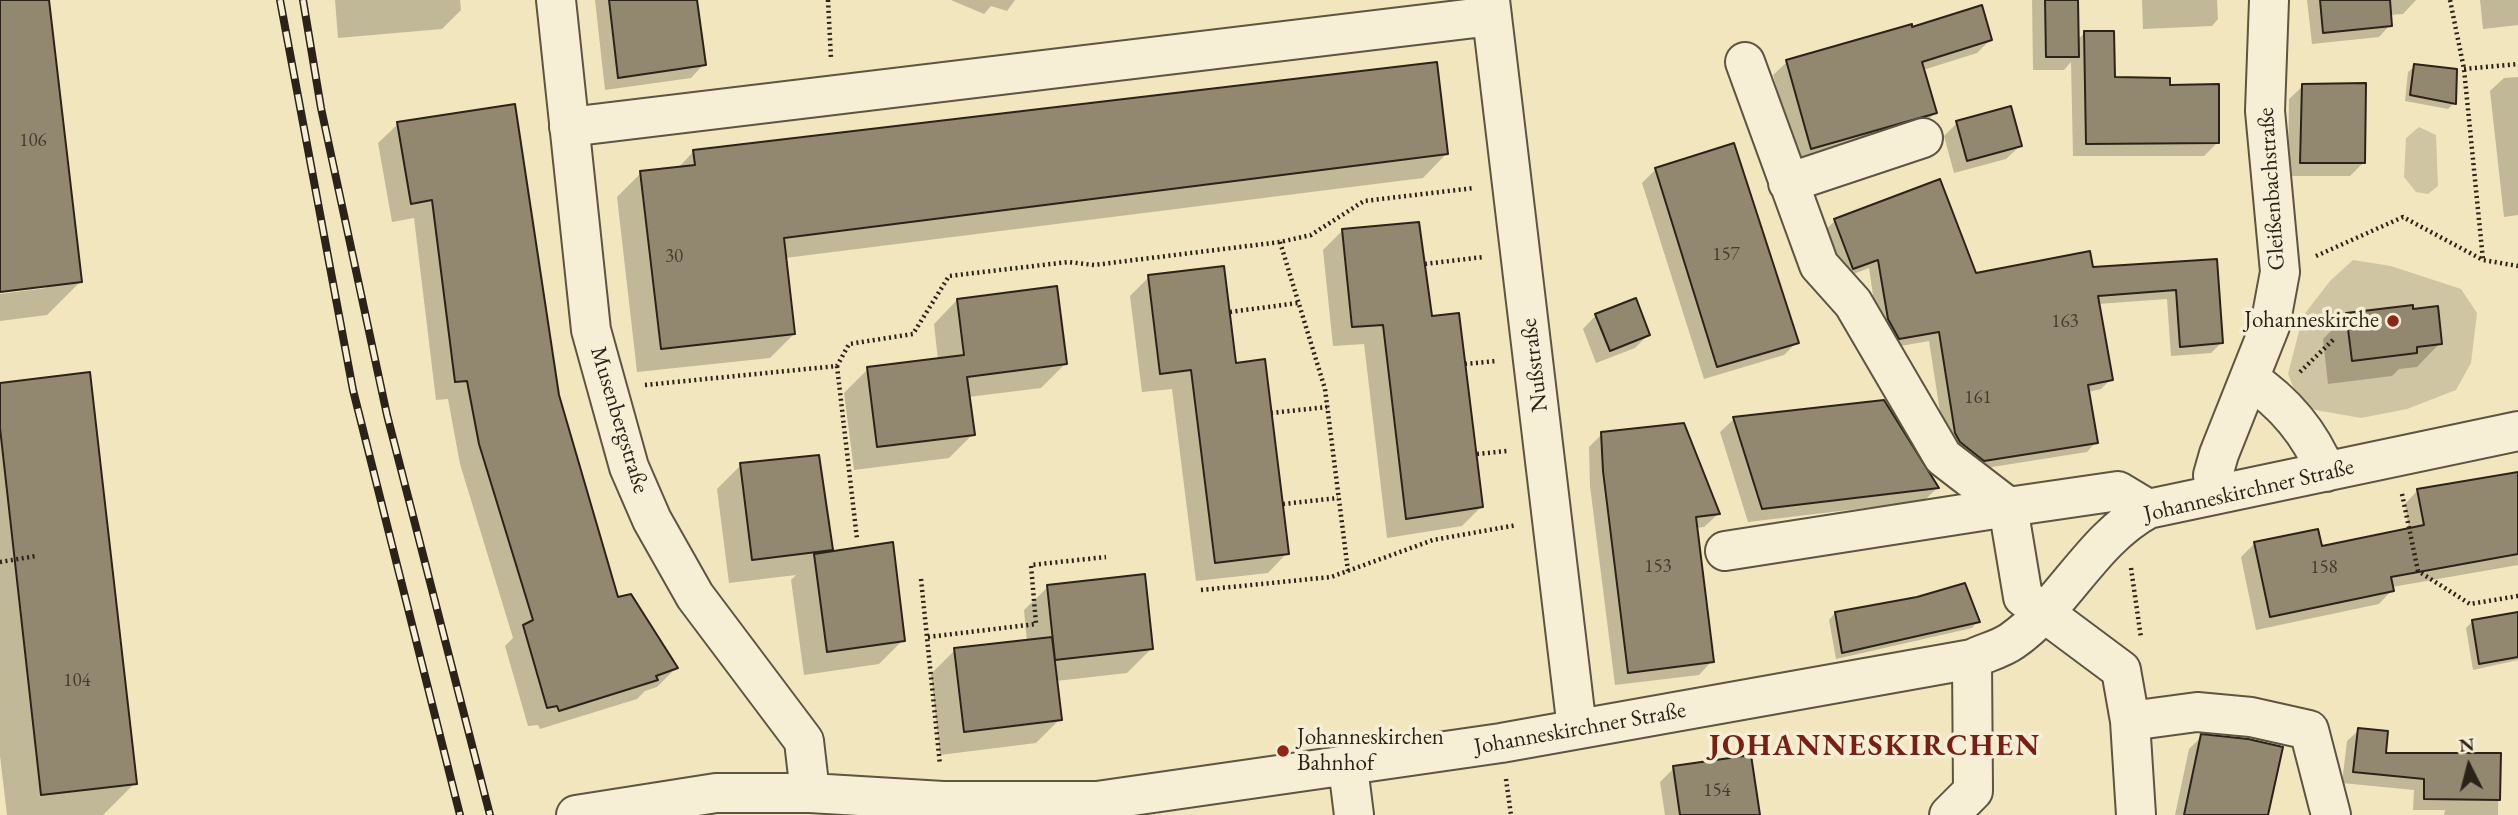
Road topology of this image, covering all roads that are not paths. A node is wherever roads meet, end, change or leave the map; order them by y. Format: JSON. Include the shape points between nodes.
{"nodes":[{"id":1,"x":556,"y":0,"type":"edge"},
{"id":2,"x":2269,"y":0,"type":"edge"},
{"id":3,"x":1491,"y":8,"type":"edge"},
{"id":4,"x":1745,"y":62,"type":"dead end"},
{"id":5,"x":569,"y":127,"type":"junction"},
{"id":6,"x":1923,"y":138,"type":"dead end"},
{"id":7,"x":1788,"y":183,"type":"junction"},
{"id":8,"x":2260,"y":386,"type":"junction"},
{"id":9,"x":2518,"y":431,"type":"edge"},
{"id":10,"x":2326,"y":472,"type":"junction"},
{"id":11,"x":2215,"y":494,"type":"junction"},
{"id":12,"x":2008,"y":508,"type":"junction"},
{"id":13,"x":2148,"y":509,"type":"junction"},
{"id":14,"x":1726,"y":551,"type":"dead end"},
{"id":15,"x":2043,"y":611,"type":"junction"},
{"id":16,"x":1972,"y":659,"type":"junction"},
{"id":17,"x":2130,"y":721,"type":"junction"},
{"id":18,"x":1577,"y":729,"type":"junction"},
{"id":19,"x":1348,"y":767,"type":"junction"},
{"id":20,"x":810,"y":793,"type":"junction"},
{"id":21,"x":1182,"y":802,"type":"edge"},
{"id":22,"x":898,"y":807,"type":"edge"},
{"id":23,"x":576,"y":815,"type":"edge"},
{"id":24,"x":1354,"y":815,"type":"edge"},
{"id":25,"x":1949,"y":815,"type":"edge"},
{"id":26,"x":2136,"y":815,"type":"edge"},
{"id":27,"x":2332,"y":815,"type":"edge"}],
"edges":[{"from":1,"to":5,"type":"street","name":"Musenbergstraße"},
{"from":2,"to":8,"type":"street","name":"Gleißenbachstraße","via":[[2264,111],[2280,272]]},
{"from":3,"to":5,"type":"street"},
{"from":3,"to":18,"type":"street","name":"Nußstraße"},
{"from":4,"to":7,"type":"street"},
{"from":5,"to":20,"type":"street","name":"Musenbergstraße","via":[[591,330],[629,467],[689,586],[804,741]]},
{"from":6,"to":7,"type":"street"},
{"from":7,"to":12,"type":"street","via":[[1819,265],[1853,303],[1943,457]]},
{"from":8,"to":10,"type":"street","via":[[2314,443]]},
{"from":8,"to":11,"type":"street","name":"Gleißenbachstraße","via":[[2216,465]]},
{"from":9,"to":10,"type":"street","name":"Johanneskirchner Straße"},
{"from":10,"to":11,"type":"street","name":"Johanneskirchner Straße"},
{"from":11,"to":13,"type":"street","name":"Johanneskirchner Straße"},
{"from":12,"to":13,"type":"street","via":[[2118,491]]},
{"from":12,"to":14,"type":"street"},
{"from":12,"to":15,"type":"street","via":[[2023,597]]},
{"from":13,"to":15,"type":"street","name":"Johanneskirchner Straße","via":[[2122,523]]},
{"from":15,"to":16,"type":"street","name":"Johanneskirchner Straße","via":[[2011,642]]},
{"from":15,"to":17,"type":"street","via":[[2121,670]]},
{"from":16,"to":18,"type":"street","name":"Johanneskirchner Straße"},
{"from":16,"to":25,"type":"street","via":[[1973,790]]},
{"from":17,"to":26,"type":"street"},
{"from":17,"to":27,"type":"street","via":[[2197,712],[2251,716],[2309,730]]},
{"from":18,"to":19,"type":"street","name":"Johanneskirchner Straße"},
{"from":19,"to":21,"type":"street","name":"Johanneskirchner Straße"},
{"from":19,"to":24,"type":"street"},
{"from":20,"to":22,"type":"street","name":"Johanneskirchner Straße"},
{"from":20,"to":23,"type":"street","name":"Johanneskirchner Straße","via":[[716,793]]},
{"from":21,"to":22,"type":"street","name":"Johanneskirchner Straße","via":[[943,801]]}]}
